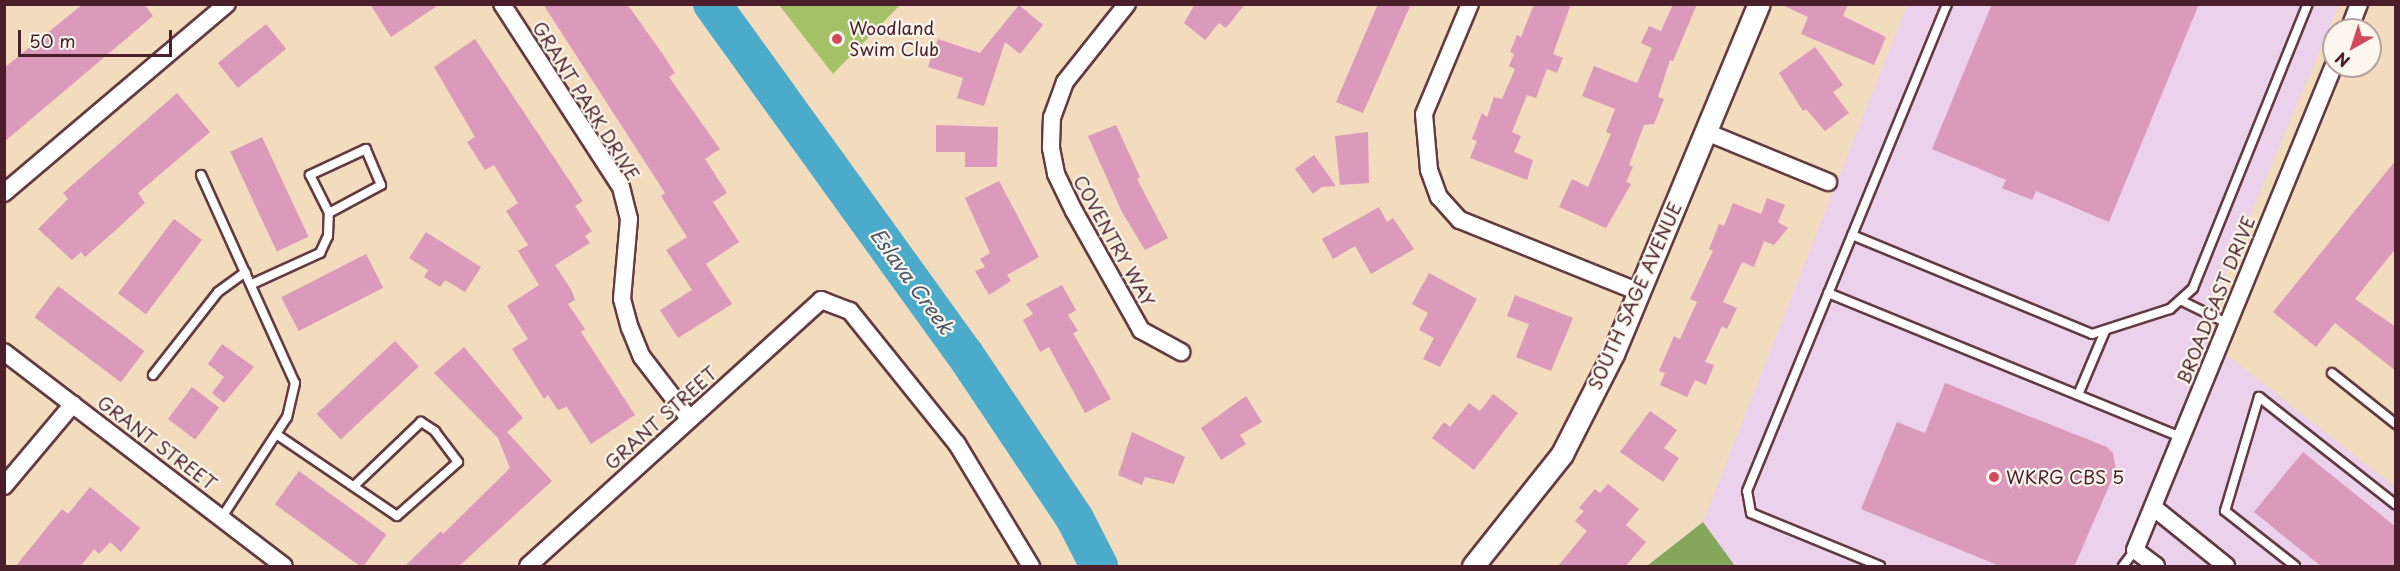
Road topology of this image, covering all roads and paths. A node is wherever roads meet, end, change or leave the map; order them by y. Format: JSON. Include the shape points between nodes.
{"nodes":[{"id":1,"x":227,"y":4,"type":"edge"},
{"id":2,"x":502,"y":4,"type":"edge"},
{"id":3,"x":1127,"y":4,"type":"edge"},
{"id":4,"x":1470,"y":4,"type":"edge"},
{"id":5,"x":1759,"y":4,"type":"edge"},
{"id":6,"x":1947,"y":4,"type":"edge"},
{"id":7,"x":2308,"y":4,"type":"edge"},
{"id":8,"x":2360,"y":4,"type":"edge"},
{"id":9,"x":2354,"y":18,"type":"edge"},
{"id":10,"x":2329,"y":78,"type":"edge"},
{"id":11,"x":1706,"y":132,"type":"junction"},
{"id":12,"x":201,"y":175,"type":"dead end"},
{"id":13,"x":1828,"y":182,"type":"dead end"},
{"id":14,"x":4,"y":192,"type":"edge"},
{"id":15,"x":329,"y":213,"type":"junction"},
{"id":16,"x":1851,"y":236,"type":"junction"},
{"id":17,"x":246,"y":272,"type":"junction"},
{"id":18,"x":252,"y":285,"type":"junction"},
{"id":19,"x":1639,"y":292,"type":"junction"},
{"id":20,"x":1828,"y":293,"type":"junction"},
{"id":21,"x":2182,"y":301,"type":"junction"},
{"id":22,"x":2228,"y":322,"type":"junction"},
{"id":23,"x":2105,"y":331,"type":"junction"},
{"id":24,"x":4,"y":352,"type":"edge"},
{"id":25,"x":1181,"y":352,"type":"dead end"},
{"id":26,"x":2332,"y":373,"type":"dead end"},
{"id":27,"x":153,"y":375,"type":"dead end"},
{"id":28,"x":2078,"y":395,"type":"junction"},
{"id":29,"x":73,"y":404,"type":"junction"},
{"id":30,"x":688,"y":418,"type":"junction"},
{"id":31,"x":2396,"y":424,"type":"edge"},
{"id":32,"x":276,"y":434,"type":"junction"},
{"id":33,"x":2181,"y":437,"type":"junction"},
{"id":34,"x":355,"y":485,"type":"junction"},
{"id":35,"x":4,"y":486,"type":"edge"},
{"id":36,"x":2396,"y":505,"type":"edge"},
{"id":37,"x":2153,"y":507,"type":"junction"},
{"id":38,"x":222,"y":517,"type":"junction"},
{"id":39,"x":2135,"y":550,"type":"junction"},
{"id":40,"x":285,"y":567,"type":"edge"},
{"id":41,"x":528,"y":567,"type":"edge"},
{"id":42,"x":1031,"y":567,"type":"edge"},
{"id":43,"x":1473,"y":567,"type":"edge"},
{"id":44,"x":1880,"y":567,"type":"edge"},
{"id":45,"x":2123,"y":567,"type":"edge"},
{"id":46,"x":2156,"y":567,"type":"edge"},
{"id":47,"x":2226,"y":567,"type":"edge"},
{"id":48,"x":2295,"y":567,"type":"edge"}],
"edges":[{"from":1,"to":14,"type":"street"},
{"from":2,"to":30,"type":"street","name":"GRANT PARK DRIVE","via":[[621,188],[629,219],[622,299],[630,328],[642,357]]},
{"from":3,"to":25,"type":"street","name":"COVENTRY WAY","via":[[1065,82],[1052,117],[1051,148],[1056,174],[1074,211],[1141,330]]},
{"from":4,"to":19,"type":"street","via":[[1424,114],[1429,170],[1439,196],[1460,220]]},
{"from":5,"to":11,"type":"street","name":"SOUTH SAGE AVENUE"},
{"from":6,"to":16,"type":"lane"},
{"from":7,"to":21,"type":"lane","via":[[2193,288]]},
{"from":8,"to":9,"type":"street"},
{"from":10,"to":22,"type":"street","name":"BROADCAST DRIVE"},
{"from":11,"to":13,"type":"street"},
{"from":11,"to":19,"type":"street","name":"SOUTH SAGE AVENUE"},
{"from":12,"to":17,"type":"lane"},
{"from":15,"to":15,"type":"lane","via":[[381,185],[366,149],[310,175]]},
{"from":15,"to":18,"type":"lane","via":[[328,236],[320,253]]},
{"from":16,"to":20,"type":"lane"},
{"from":16,"to":23,"type":"lane","via":[[2087,333]]},
{"from":17,"to":18,"type":"lane"},
{"from":17,"to":27,"type":"lane","via":[[218,292]]},
{"from":18,"to":32,"type":"lane","via":[[295,383],[287,417]]},
{"from":19,"to":43,"type":"street","name":"SOUTH SAGE AVENUE","via":[[1613,354],[1562,454]]},
{"from":20,"to":28,"type":"lane"},
{"from":20,"to":44,"type":"lane","via":[[1747,491],[1751,513]]},
{"from":21,"to":22,"type":"lane"},
{"from":21,"to":23,"type":"lane"},
{"from":22,"to":33,"type":"street","name":"BROADCAST DRIVE"},
{"from":23,"to":28,"type":"lane"},
{"from":24,"to":29,"type":"street","name":"GRANT STREET"},
{"from":26,"to":31,"type":"lane"},
{"from":28,"to":33,"type":"lane"},
{"from":29,"to":35,"type":"street"},
{"from":29,"to":38,"type":"street","name":"GRANT STREET"},
{"from":30,"to":41,"type":"street","name":"GRANT STREET"},
{"from":30,"to":42,"type":"street","name":"GRANT STREET","via":[[821,300],[850,311],[957,444]]},
{"from":32,"to":34,"type":"lane"},
{"from":32,"to":38,"type":"lane"},
{"from":33,"to":37,"type":"street","name":"BROADCAST DRIVE"},
{"from":34,"to":34,"type":"lane","via":[[397,516],[458,462],[435,431],[421,422]]},
{"from":36,"to":48,"type":"lane","via":[[2259,397],[2225,511]]},
{"from":37,"to":39,"type":"street","name":"BROADCAST DRIVE"},
{"from":37,"to":47,"type":"street"},
{"from":38,"to":40,"type":"street","name":"GRANT STREET"},
{"from":39,"to":45,"type":"lane"},
{"from":39,"to":46,"type":"street"}]}
